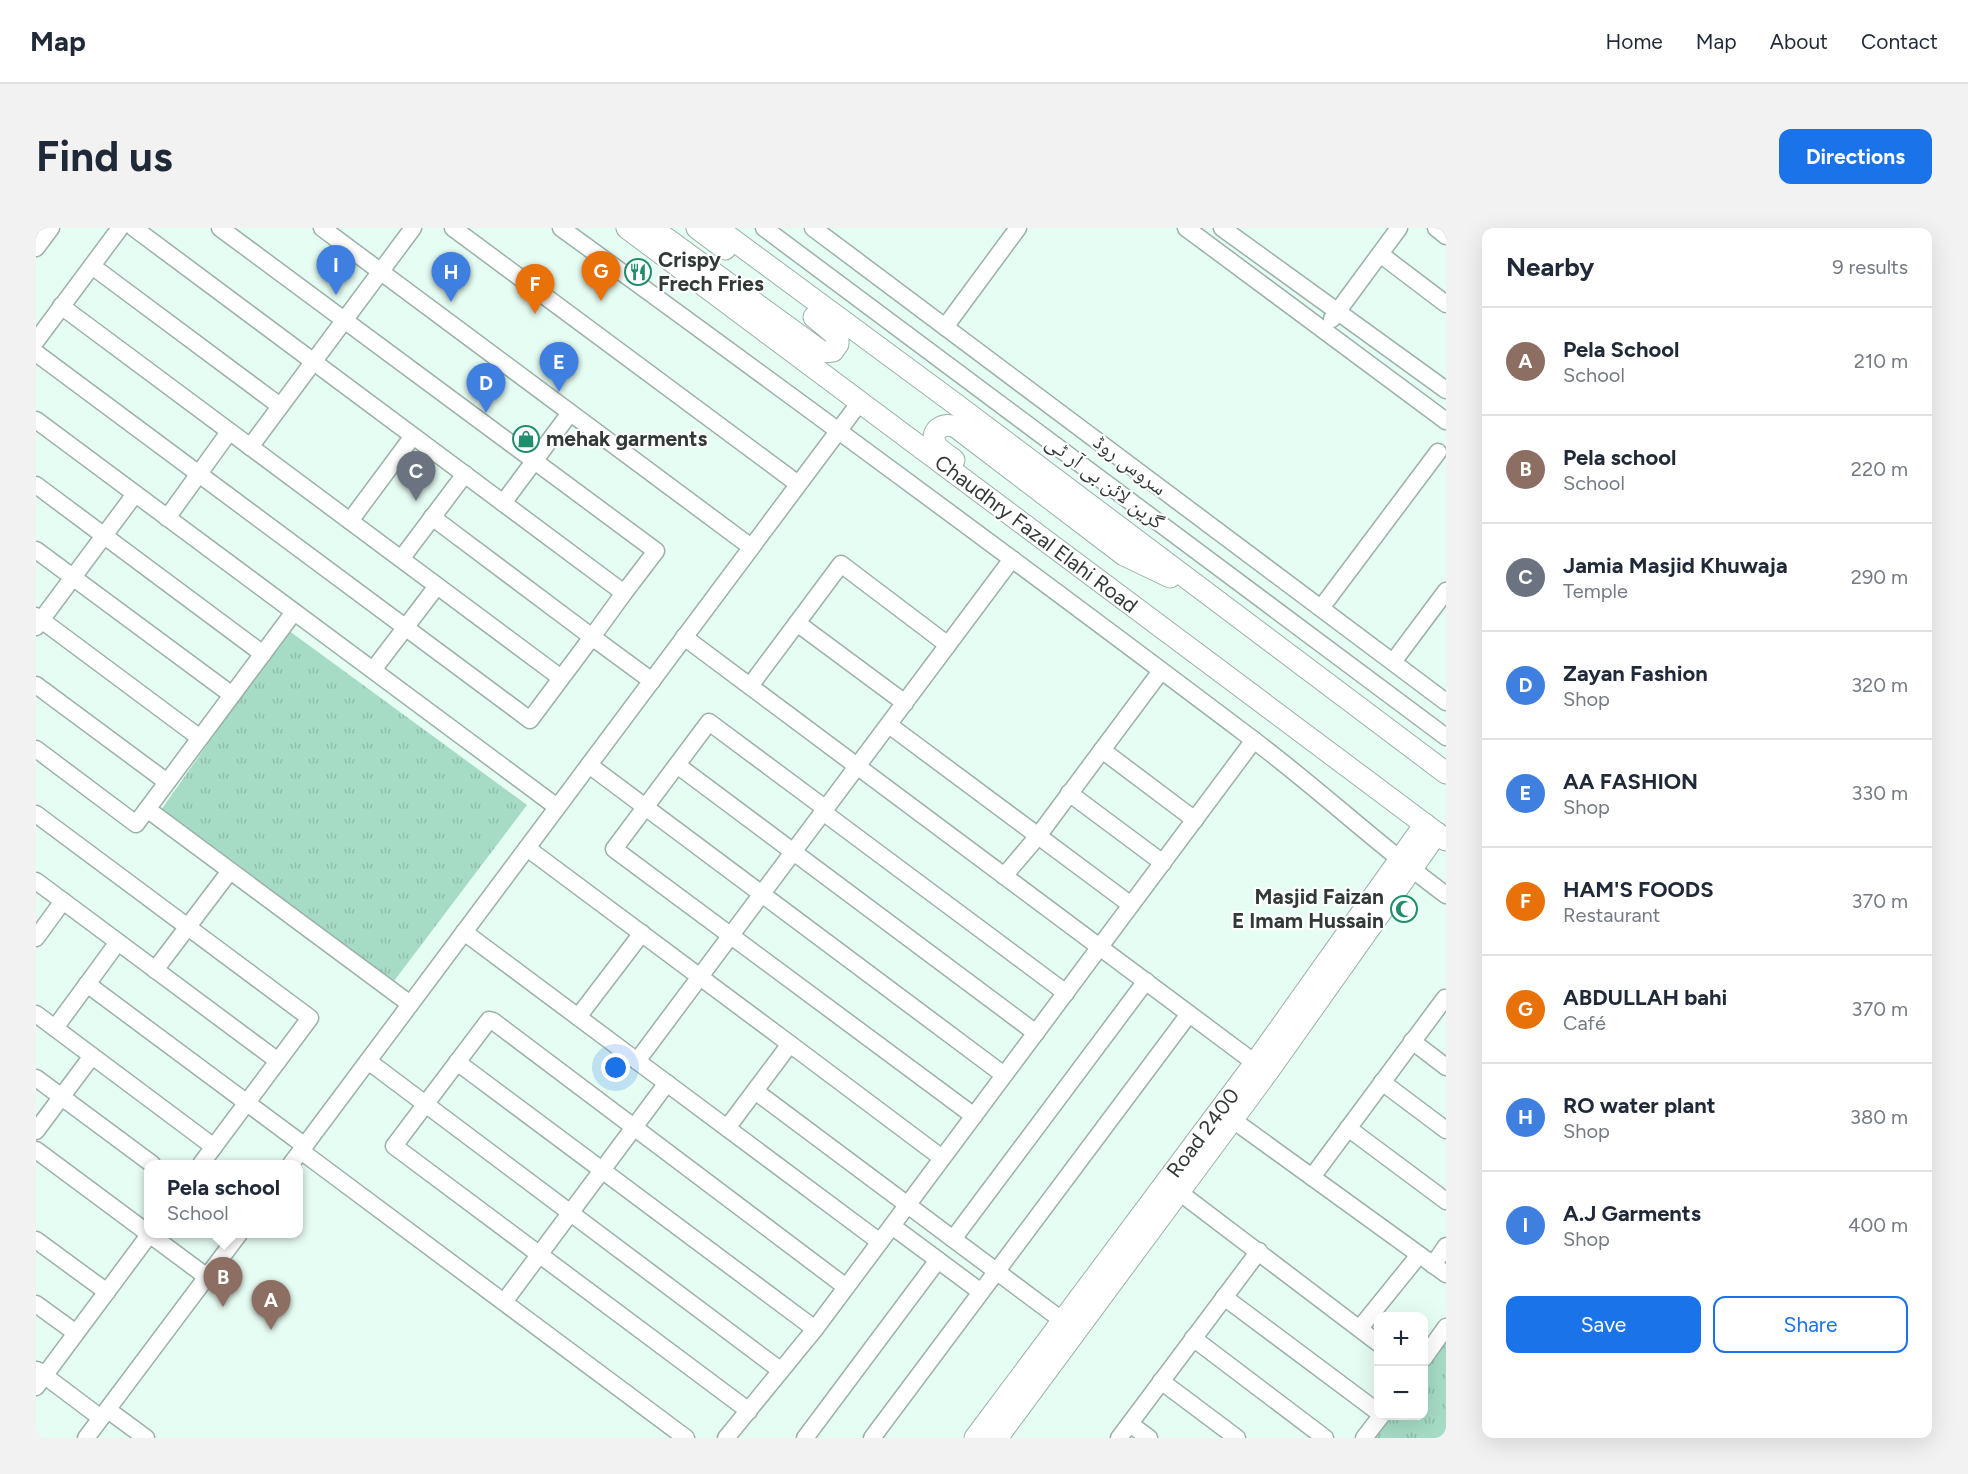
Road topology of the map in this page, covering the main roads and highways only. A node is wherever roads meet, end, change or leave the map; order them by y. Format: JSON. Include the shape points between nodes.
{"nodes":[{"id":1,"x":627,"y":228,"type":"edge"},
{"id":2,"x":652,"y":228,"type":"edge"},
{"id":3,"x":697,"y":228,"type":"edge"},
{"id":4,"x":717,"y":228,"type":"edge"},
{"id":5,"x":1208,"y":594,"type":"junction"},
{"id":6,"x":1131,"y":604,"type":"junction"},
{"id":7,"x":1446,"y":773,"type":"edge"},
{"id":8,"x":1436,"y":832,"type":"edge"},
{"id":9,"x":1406,"y":865,"type":"junction"},
{"id":10,"x":975,"y":1438,"type":"edge"},
{"id":11,"x":997,"y":1438,"type":"edge"}],
"edges":[{"from":1,"to":6,"type":"main road","name":"Chaudhry Fazal Elahi Road"},
{"from":2,"to":3,"type":"main road","via":[[822,352],[836,348],[836,333]]},
{"from":4,"to":5,"type":"main road"},
{"from":5,"to":6,"type":"main road","via":[[1124,555],[956,427],[947,424],[939,428],[934,440],[939,448],[1081,556]]},
{"from":5,"to":7,"type":"main road"},
{"from":6,"to":8,"type":"main road","name":"Chaudhry Fazal Elahi Road"},
{"from":8,"to":9,"type":"main road","name":"Road 2400"},
{"from":9,"to":10,"type":"main road","name":"Road 2400"},
{"from":9,"to":11,"type":"main road","name":"Road 2400","via":[[1233,1120]]}]}
